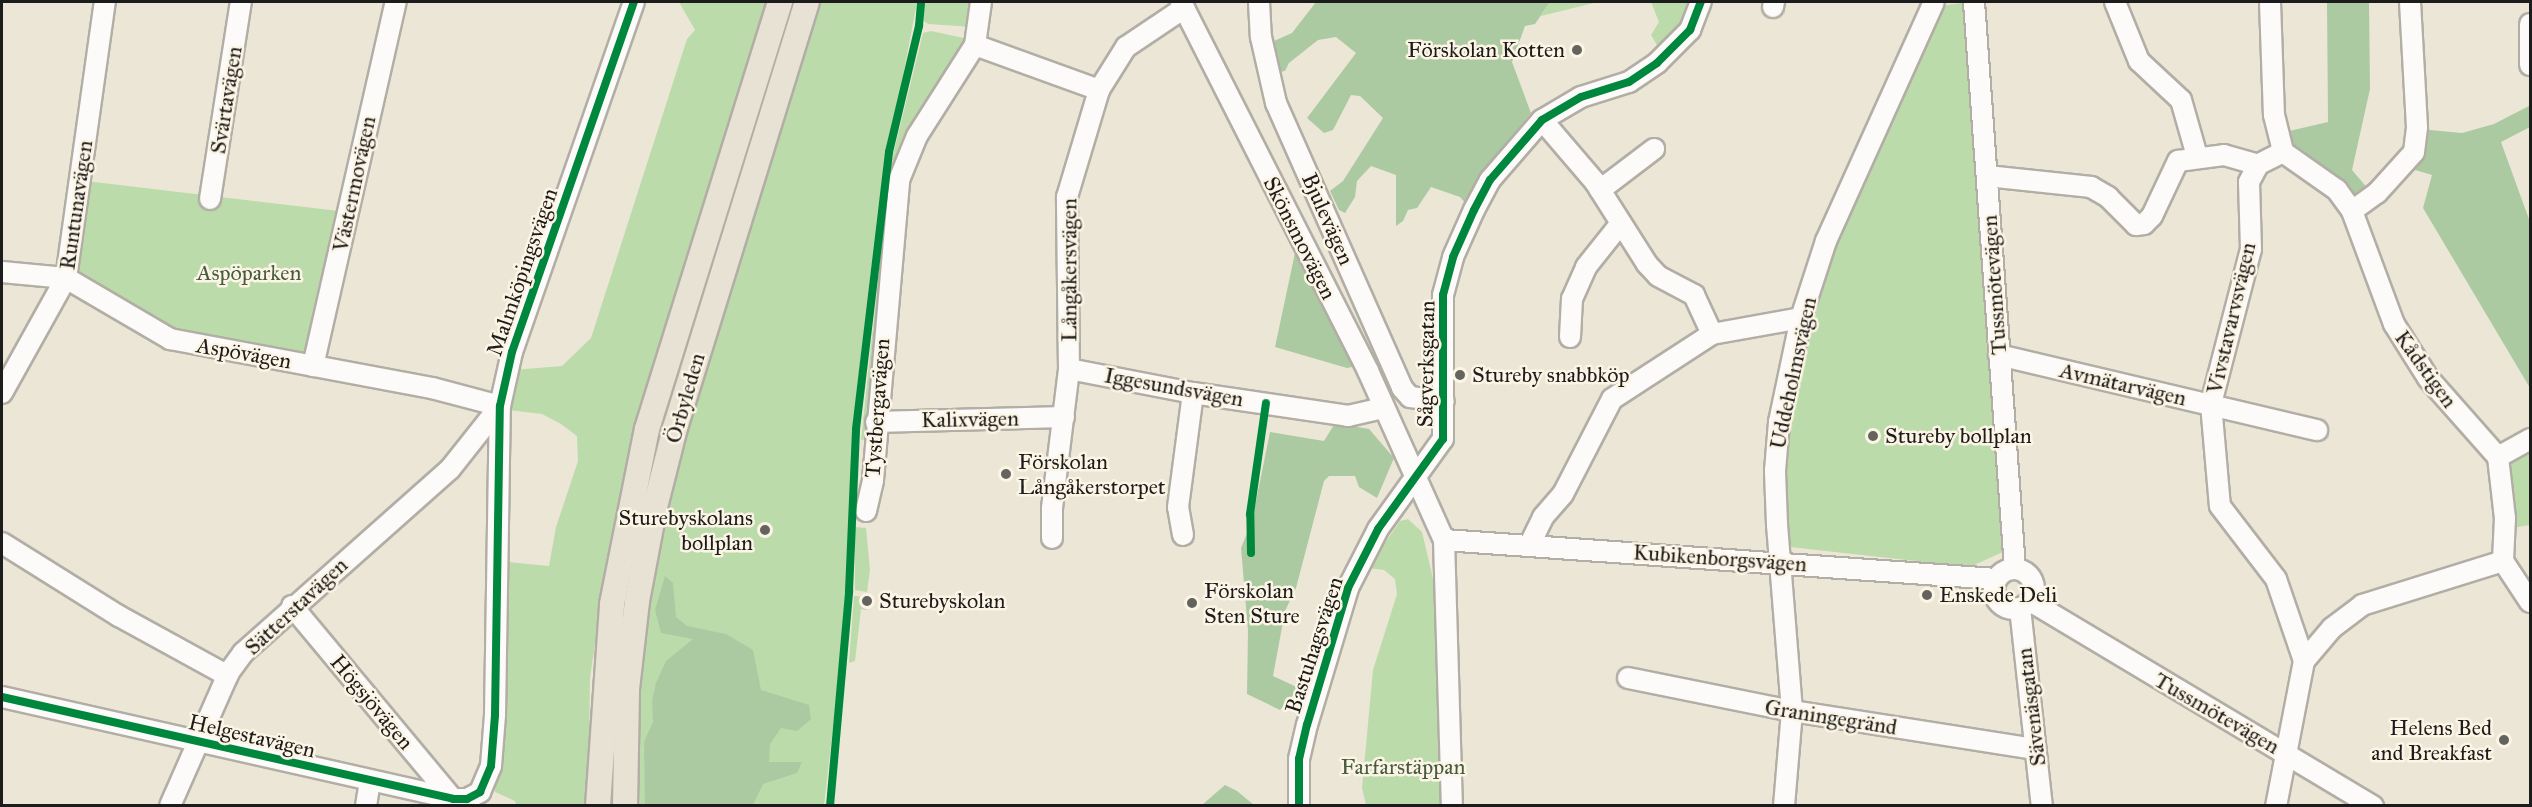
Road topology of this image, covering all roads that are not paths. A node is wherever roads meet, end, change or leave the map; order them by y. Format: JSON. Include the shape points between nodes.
{"nodes":[{"id":1,"x":105,"y":2,"type":"edge"},
{"id":2,"x":241,"y":2,"type":"edge"},
{"id":3,"x":396,"y":2,"type":"edge"},
{"id":4,"x":634,"y":2,"type":"edge"},
{"id":5,"x":780,"y":2,"type":"edge"},
{"id":6,"x":807,"y":2,"type":"edge"},
{"id":7,"x":981,"y":2,"type":"edge"},
{"id":8,"x":1259,"y":2,"type":"edge"},
{"id":9,"x":1701,"y":2,"type":"edge"},
{"id":10,"x":1934,"y":2,"type":"edge"},
{"id":11,"x":1974,"y":2,"type":"edge"},
{"id":12,"x":2115,"y":2,"type":"edge"},
{"id":13,"x":2270,"y":2,"type":"edge"},
{"id":14,"x":2410,"y":2,"type":"edge"},
{"id":15,"x":1183,"y":5,"type":"edge"},
{"id":16,"x":2530,"y":24,"type":"edge"},
{"id":17,"x":975,"y":45,"type":"junction"},
{"id":18,"x":2530,"y":65,"type":"edge"},
{"id":19,"x":1099,"y":90,"type":"junction"},
{"id":20,"x":1542,"y":120,"type":"junction"},
{"id":21,"x":1654,"y":149,"type":"dead end"},
{"id":22,"x":2283,"y":152,"type":"junction"},
{"id":23,"x":2197,"y":156,"type":"junction"},
{"id":24,"x":2258,"y":165,"type":"junction"},
{"id":25,"x":1987,"y":176,"type":"junction"},
{"id":26,"x":1600,"y":190,"type":"junction"},
{"id":27,"x":210,"y":198,"type":"dead end"},
{"id":28,"x":2352,"y":211,"type":"junction"},
{"id":29,"x":1621,"y":223,"type":"junction"},
{"id":30,"x":2,"y":272,"type":"edge"},
{"id":31,"x":66,"y":278,"type":"junction"},
{"id":32,"x":1801,"y":318,"type":"junction"},
{"id":33,"x":1712,"y":334,"type":"junction"},
{"id":34,"x":1570,"y":337,"type":"dead end"},
{"id":35,"x":1999,"y":355,"type":"junction"},
{"id":36,"x":313,"y":366,"type":"junction"},
{"id":37,"x":1070,"y":369,"type":"junction"},
{"id":38,"x":2,"y":393,"type":"edge"},
{"id":39,"x":1193,"y":393,"type":"junction"},
{"id":40,"x":1444,"y":401,"type":"junction"},
{"id":41,"x":2211,"y":405,"type":"junction"},
{"id":42,"x":500,"y":406,"type":"junction"},
{"id":43,"x":1384,"y":408,"type":"junction"},
{"id":44,"x":1064,"y":417,"type":"junction"},
{"id":45,"x":876,"y":422,"type":"junction"},
{"id":46,"x":2317,"y":430,"type":"dead end"},
{"id":47,"x":2530,"y":439,"type":"edge"},
{"id":48,"x":471,"y":443,"type":"junction"},
{"id":49,"x":2498,"y":457,"type":"junction"},
{"id":50,"x":499,"y":460,"type":"junction"},
{"id":51,"x":1415,"y":475,"type":"junction"},
{"id":52,"x":866,"y":511,"type":"dead end"},
{"id":53,"x":1183,"y":536,"type":"dead end"},
{"id":54,"x":1052,"y":538,"type":"dead end"},
{"id":55,"x":1444,"y":540,"type":"junction"},
{"id":56,"x":2,"y":543,"type":"edge"},
{"id":57,"x":1530,"y":544,"type":"junction"},
{"id":58,"x":2503,"y":561,"type":"junction"},
{"id":59,"x":1781,"y":562,"type":"junction"},
{"id":60,"x":2015,"y":569,"type":"junction"},
{"id":61,"x":1996,"y":579,"type":"junction"},
{"id":62,"x":2530,"y":602,"type":"edge"},
{"id":63,"x":2025,"y":604,"type":"junction"},
{"id":64,"x":292,"y":606,"type":"junction"},
{"id":65,"x":2304,"y":661,"type":"junction"},
{"id":66,"x":228,"y":676,"type":"junction"},
{"id":67,"x":1628,"y":678,"type":"dead end"},
{"id":68,"x":2,"y":697,"type":"edge"},
{"id":69,"x":1792,"y":711,"type":"junction"},
{"id":70,"x":199,"y":742,"type":"junction"},
{"id":71,"x":2035,"y":749,"type":"junction"},
{"id":72,"x":2286,"y":753,"type":"junction"},
{"id":73,"x":487,"y":780,"type":"joint"},
{"id":74,"x":370,"y":782,"type":"junction"},
{"id":75,"x":453,"y":799,"type":"junction"},
{"id":76,"x":170,"y":806,"type":"edge"},
{"id":77,"x":366,"y":806,"type":"edge"},
{"id":78,"x":598,"y":806,"type":"edge"},
{"id":79,"x":624,"y":806,"type":"edge"},
{"id":80,"x":1299,"y":806,"type":"edge"},
{"id":81,"x":1452,"y":806,"type":"edge"},
{"id":82,"x":1785,"y":806,"type":"edge"},
{"id":83,"x":2042,"y":806,"type":"edge"},
{"id":84,"x":2276,"y":806,"type":"edge"},
{"id":85,"x":2373,"y":806,"type":"edge"}],
"edges":[{"from":1,"to":31,"type":"street","name":"Runtunavägen"},
{"from":2,"to":27,"type":"street","name":"Svärtavägen"},
{"from":3,"to":36,"type":"street","name":"Västermovägen"},
{"from":4,"to":42,"type":"street","name":"Malmköpingsvägen","via":[[512,352]]},
{"from":5,"to":78,"type":"main road","name":"Örbyleden","via":[[647,429],[612,604]]},
{"from":6,"to":79,"type":"main road","name":"Örbyleden","via":[[678,417],[654,511],[637,601],[627,689]]},
{"from":7,"to":17,"type":"street","name":"Tystbergavägen"},
{"from":8,"to":40,"type":"street","name":"Bjulevägen","via":[[1261,37],[1276,103],[1402,388],[1410,397]]},
{"from":9,"to":20,"type":"street","name":"Sågverksgatan","via":[[1690,30],[1657,63],[1629,82],[1581,97]]},
{"from":10,"to":32,"type":"street","name":"Uddeholmsvägen","via":[[1826,241]]},
{"from":11,"to":25,"type":"street","name":"Tussmötevägen"},
{"from":12,"to":23,"type":"street","via":[[2139,61],[2181,100]]},
{"from":13,"to":22,"type":"street","via":[[2274,115]]},
{"from":14,"to":28,"type":"street","via":[[2417,127],[2414,152],[2378,193]]},
{"from":15,"to":19,"type":"street","name":"Långåkersvägen","via":[[1126,47]]},
{"from":15,"to":43,"type":"street","name":"Skönsmovägen"},
{"from":16,"to":18,"type":"street"},
{"from":17,"to":19,"type":"street"},
{"from":17,"to":45,"type":"street","name":"Tystbergavägen","via":[[917,136],[899,180]]},
{"from":19,"to":37,"type":"street","name":"Långåkersvägen","via":[[1066,197]]},
{"from":20,"to":26,"type":"street"},
{"from":20,"to":40,"type":"street","name":"Sågverksgatan","via":[[1490,180],[1453,256],[1441,322]]},
{"from":21,"to":26,"type":"street"},
{"from":22,"to":24,"type":"street"},
{"from":22,"to":28,"type":"street","name":"Kådstigen","via":[[2337,190]]},
{"from":23,"to":24,"type":"street","via":[[2224,155]]},
{"from":23,"to":25,"type":"street","via":[[2178,161],[2152,216],[2144,224],[2136,225],[2108,197],[2091,187]]},
{"from":24,"to":41,"type":"street","name":"Vivstavarvsvägen","via":[[2249,182],[2251,249]]},
{"from":25,"to":35,"type":"street","name":"Tussmötevägen"},
{"from":26,"to":29,"type":"street"},
{"from":28,"to":49,"type":"street","name":"Kådstigen","via":[[2394,324],[2428,378]]},
{"from":29,"to":33,"type":"street","via":[[1658,276],[1694,295]]},
{"from":29,"to":34,"type":"street","via":[[1586,267],[1572,299]]},
{"from":30,"to":31,"type":"street","name":"Aspövägen"},
{"from":31,"to":36,"type":"street","name":"Aspövägen","via":[[170,339]]},
{"from":31,"to":38,"type":"street","name":"Runtunavägen"},
{"from":32,"to":33,"type":"street"},
{"from":32,"to":59,"type":"street","name":"Uddeholmsvägen","via":[[1779,422],[1774,471]]},
{"from":33,"to":57,"type":"street","via":[[1606,406],[1563,494],[1543,517]]},
{"from":35,"to":41,"type":"street","name":"Avmätarvägen"},
{"from":35,"to":60,"type":"street","name":"Tussmötevägen"},
{"from":36,"to":42,"type":"street","name":"Aspövägen","via":[[432,388]]},
{"from":37,"to":39,"type":"street","name":"Iggesundsvägen"},
{"from":37,"to":44,"type":"street","name":"Långåkersvägen"},
{"from":39,"to":43,"type":"street","name":"Iggesundsvägen","via":[[1348,416]]},
{"from":39,"to":53,"type":"street","via":[[1178,507]]},
{"from":40,"to":51,"type":"street","name":"Sågverksgatan","via":[[1443,439]]},
{"from":41,"to":46,"type":"street","name":"Avmätarvägen"},
{"from":41,"to":65,"type":"street","name":"Vivstavarvsvägen","via":[[2220,506],[2276,579]]},
{"from":42,"to":48,"type":"street","name":"Sätterstavägen"},
{"from":42,"to":50,"type":"street","name":"Malmköpingsvägen"},
{"from":43,"to":51,"type":"street","name":"Skönsmovägen"},
{"from":44,"to":45,"type":"street","name":"Kalixvägen"},
{"from":44,"to":54,"type":"street","name":"Långåkersvägen"},
{"from":45,"to":52,"type":"street","name":"Tystbergavägen","via":[[873,480]]},
{"from":47,"to":49,"type":"street"},
{"from":48,"to":50,"type":"street"},
{"from":48,"to":64,"type":"street","name":"Sätterstavägen","via":[[450,469]]},
{"from":49,"to":58,"type":"street","via":[[2505,518]]},
{"from":50,"to":73,"type":"street","name":"Malmköpingsvägen","via":[[495,716]]},
{"from":51,"to":55,"type":"street"},
{"from":51,"to":80,"type":"street","name":"Bastuhagsvägen","via":[[1378,529],[1348,588],[1299,759]]},
{"from":55,"to":57,"type":"street","name":"Kubikenborgsvägen"},
{"from":55,"to":81,"type":"street"},
{"from":56,"to":66,"type":"street","via":[[119,616]]},
{"from":57,"to":59,"type":"street","name":"Kubikenborgsvägen"},
{"from":58,"to":62,"type":"street"},
{"from":58,"to":65,"type":"street","via":[[2362,605],[2332,628]]},
{"from":59,"to":61,"type":"street","name":"Kubikenborgsvägen"},
{"from":59,"to":69,"type":"street","name":"Uddeholmsvägen"},
{"from":60,"to":61,"type":"street"},
{"from":60,"to":63,"type":"street","via":[[2033,582]]},
{"from":61,"to":63,"type":"street","via":[[1995,594],[2000,602],[2007,608]]},
{"from":63,"to":71,"type":"street","name":"Sävenäsgatan"},
{"from":63,"to":72,"type":"street","name":"Tussmötevägen"},
{"from":64,"to":66,"type":"street","name":"Sätterstavägen","via":[[243,653]]},
{"from":64,"to":75,"type":"street","name":"Högsjövägen"},
{"from":65,"to":72,"type":"street","name":"Vivstavarvsvägen"},
{"from":66,"to":70,"type":"street","name":"Sätterstavägen"},
{"from":67,"to":69,"type":"street","name":"Graningegränd"},
{"from":68,"to":70,"type":"street","name":"Helgestavägen"},
{"from":69,"to":71,"type":"street","name":"Graningegränd"},
{"from":69,"to":82,"type":"street","name":"Uddeholmsvägen"},
{"from":70,"to":74,"type":"street","name":"Helgestavägen"},
{"from":70,"to":76,"type":"street","name":"Sätterstavägen"},
{"from":71,"to":83,"type":"street","name":"Sävenäsgatan"},
{"from":72,"to":84,"type":"street","name":"Vivstavarvsvägen"},
{"from":72,"to":85,"type":"street","name":"Tussmötevägen"},
{"from":73,"to":75,"type":"street","name":"Helgestavägen","via":[[480,792],[467,799]]},
{"from":74,"to":75,"type":"street","name":"Helgestavägen"},
{"from":74,"to":77,"type":"street"}]}
